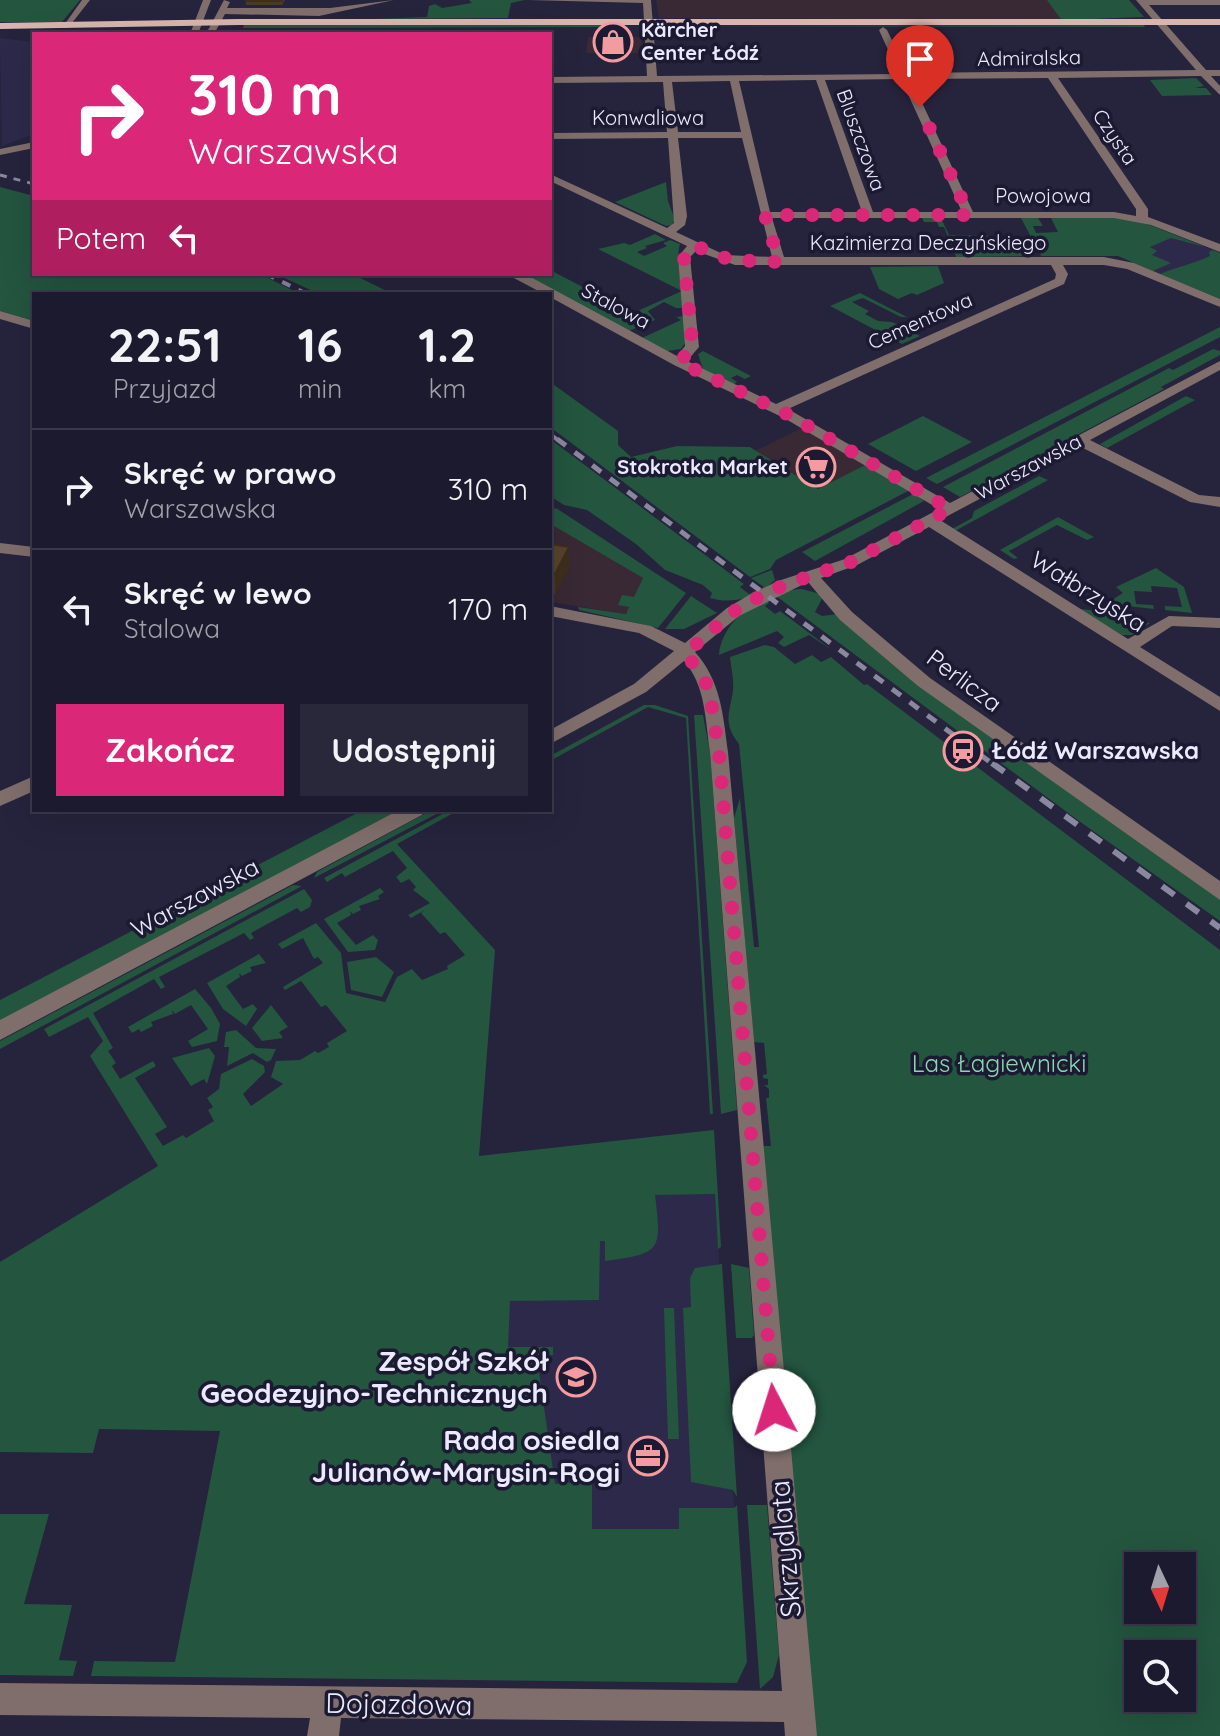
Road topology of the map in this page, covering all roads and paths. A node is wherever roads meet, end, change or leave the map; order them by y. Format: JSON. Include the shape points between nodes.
{"nodes":[{"id":1,"x":86,"y":0,"type":"edge"},
{"id":2,"x":207,"y":0,"type":"edge"},
{"id":3,"x":227,"y":0,"type":"edge"},
{"id":4,"x":390,"y":0,"type":"edge"},
{"id":5,"x":532,"y":0,"type":"edge"},
{"id":6,"x":647,"y":0,"type":"edge"},
{"id":7,"x":1141,"y":1,"type":"edge"},
{"id":8,"x":1220,"y":2,"type":"edge"},
{"id":9,"x":331,"y":11,"type":"junction"},
{"id":10,"x":291,"y":22,"type":"junction"},
{"id":11,"x":340,"y":22,"type":"junction"},
{"id":12,"x":1220,"y":22,"type":"edge"},
{"id":13,"x":216,"y":23,"type":"edge"},
{"id":14,"x":65,"y":26,"type":"junction"},
{"id":15,"x":648,"y":26,"type":"junction"},
{"id":16,"x":1164,"y":26,"type":"junction"},
{"id":17,"x":0,"y":29,"type":"edge"},
{"id":18,"x":196,"y":29,"type":"edge"},
{"id":19,"x":1220,"y":29,"type":"edge"},
{"id":20,"x":883,"y":30,"type":"junction"},
{"id":21,"x":1220,"y":73,"type":"edge"},
{"id":22,"x":1204,"y":74,"type":"junction"},
{"id":23,"x":1052,"y":76,"type":"junction"},
{"id":24,"x":820,"y":78,"type":"junction"},
{"id":25,"x":906,"y":78,"type":"junction"},
{"id":26,"x":652,"y":79,"type":"junction"},
{"id":27,"x":667,"y":79,"type":"junction"},
{"id":28,"x":734,"y":79,"type":"junction"},
{"id":29,"x":552,"y":80,"type":"edge"},
{"id":30,"x":1220,"y":92,"type":"edge"},
{"id":31,"x":747,"y":135,"type":"junction"},
{"id":32,"x":552,"y":136,"type":"edge"},
{"id":33,"x":674,"y":136,"type":"junction"},
{"id":34,"x":32,"y":145,"type":"edge"},
{"id":35,"x":0,"y":152,"type":"edge"},
{"id":36,"x":552,"y":178,"type":"edge"},
{"id":37,"x":868,"y":214,"type":"junction"},
{"id":38,"x":765,"y":215,"type":"junction"},
{"id":39,"x":969,"y":215,"type":"junction"},
{"id":40,"x":1142,"y":219,"type":"junction"},
{"id":41,"x":668,"y":232,"type":"junction"},
{"id":42,"x":696,"y":246,"type":"junction"},
{"id":43,"x":1220,"y":248,"type":"edge"},
{"id":44,"x":1055,"y":260,"type":"junction"},
{"id":45,"x":779,"y":262,"type":"junction"},
{"id":46,"x":520,"y":276,"type":"edge"},
{"id":47,"x":549,"y":292,"type":"edge"},
{"id":48,"x":552,"y":293,"type":"edge"},
{"id":49,"x":1220,"y":303,"type":"edge"},
{"id":50,"x":0,"y":315,"type":"edge"},
{"id":51,"x":32,"y":324,"type":"edge"},
{"id":52,"x":679,"y":362,"type":"junction"},
{"id":53,"x":1220,"y":365,"type":"edge"},
{"id":54,"x":776,"y":409,"type":"junction"},
{"id":55,"x":1079,"y":440,"type":"junction"},
{"id":56,"x":1220,"y":502,"type":"edge"},
{"id":57,"x":950,"y":509,"type":"junction"},
{"id":58,"x":929,"y":520,"type":"junction"},
{"id":59,"x":0,"y":548,"type":"edge"},
{"id":60,"x":32,"y":552,"type":"edge"},
{"id":61,"x":811,"y":576,"type":"junction"},
{"id":62,"x":552,"y":611,"type":"edge"},
{"id":63,"x":1220,"y":623,"type":"edge"},
{"id":64,"x":1129,"y":646,"type":"junction"},
{"id":65,"x":686,"y":653,"type":"junction"},
{"id":66,"x":1220,"y":705,"type":"edge"},
{"id":67,"x":552,"y":737,"type":"edge"},
{"id":68,"x":32,"y":784,"type":"edge"},
{"id":69,"x":0,"y":799,"type":"edge"},
{"id":70,"x":411,"y":812,"type":"edge"},
{"id":71,"x":1220,"y":892,"type":"edge"},
{"id":72,"x":0,"y":1031,"type":"edge"},
{"id":73,"x":0,"y":1699,"type":"edge"},
{"id":74,"x":327,"y":1703,"type":"junction"},
{"id":75,"x":800,"y":1722,"type":"edge"},
{"id":76,"x":323,"y":1736,"type":"edge"}],
"edges":[{"from":1,"to":14,"type":"street"},
{"from":2,"to":18,"type":"street"},
{"from":3,"to":13,"type":"street"},
{"from":4,"to":9,"type":"street"},
{"from":5,"to":6,"type":"street"},
{"from":6,"to":15,"type":"street"},
{"from":7,"to":8,"type":"street"},
{"from":7,"to":16,"type":"street"},
{"from":9,"to":10,"type":"street"},
{"from":9,"to":11,"type":"street","via":[[328,17]]},
{"from":9,"to":13,"type":"street"},
{"from":10,"to":11,"type":"main road"},
{"from":10,"to":13,"type":"main road"},
{"from":11,"to":15,"type":"main road"},
{"from":12,"to":16,"type":"main road"},
{"from":13,"to":15,"type":"main road"},
{"from":13,"to":18,"type":"main road"},
{"from":14,"to":17,"type":"main road"},
{"from":14,"to":18,"type":"main road"},
{"from":15,"to":16,"type":"main road"},
{"from":15,"to":20,"type":"main road"},
{"from":15,"to":26,"type":"street"},
{"from":16,"to":19,"type":"main road"},
{"from":16,"to":20,"type":"main road"},
{"from":16,"to":22,"type":"street"},
{"from":17,"to":18,"type":"main road"},
{"from":20,"to":25,"type":"street"},
{"from":21,"to":22,"type":"street","name":"Admiralska"},
{"from":22,"to":23,"type":"street","name":"Admiralska"},
{"from":22,"to":30,"type":"street"},
{"from":23,"to":25,"type":"street","name":"Admiralska"},
{"from":23,"to":40,"type":"street","name":"Czysta","via":[[1142,209]]},
{"from":24,"to":25,"type":"street","name":"Admiralska"},
{"from":24,"to":28,"type":"street","name":"Admiralska"},
{"from":24,"to":37,"type":"street","name":"Bluszczowa"},
{"from":25,"to":39,"type":"street"},
{"from":26,"to":27,"type":"street","name":"Admiralska"},
{"from":26,"to":29,"type":"street","name":"Admiralska"},
{"from":27,"to":28,"type":"street","name":"Admiralska"},
{"from":27,"to":33,"type":"street"},
{"from":28,"to":31,"type":"street"},
{"from":31,"to":33,"type":"street","name":"Konwaliowa"},
{"from":31,"to":38,"type":"street"},
{"from":32,"to":33,"type":"street","name":"Konwaliowa"},
{"from":33,"to":41,"type":"street","via":[[681,221]]},
{"from":34,"to":35,"type":"street"},
{"from":36,"to":41,"type":"street","name":"Kazimierza Deczyńskiego"},
{"from":37,"to":38,"type":"street","name":"Powojowa"},
{"from":37,"to":39,"type":"street","name":"Powojowa"},
{"from":38,"to":45,"type":"street"},
{"from":39,"to":40,"type":"street","name":"Powojowa","via":[[1101,214]]},
{"from":40,"to":43,"type":"street","name":"Powojowa"},
{"from":41,"to":42,"type":"street","name":"Kazimierza Deczyńskiego"},
{"from":42,"to":45,"type":"street","name":"Kazimierza Deczyńskiego","via":[[730,260]]},
{"from":42,"to":52,"type":"street","via":[[684,257],[692,347]]},
{"from":44,"to":45,"type":"street","name":"Kazimierza Deczyńskiego"},
{"from":44,"to":49,"type":"street","name":"Kazimierza Deczyńskiego","via":[[1124,264]]},
{"from":44,"to":54,"type":"street","name":"Cementowa","via":[[1060,281]]},
{"from":46,"to":47,"type":"street","name":"Stalowa"},
{"from":48,"to":52,"type":"street","name":"Stalowa"},
{"from":50,"to":51,"type":"street"},
{"from":52,"to":54,"type":"street","name":"Stalowa"},
{"from":53,"to":55,"type":"street","name":"Warszawska"},
{"from":54,"to":57,"type":"street","name":"Stalowa"},
{"from":55,"to":56,"type":"street","via":[[1195,499]]},
{"from":55,"to":57,"type":"street","name":"Warszawska"},
{"from":57,"to":58,"type":"street","name":"Warszawska"},
{"from":58,"to":61,"type":"street","name":"Warszawska","via":[[851,562]]},
{"from":58,"to":64,"type":"street","name":"Wałbrzyska"},
{"from":59,"to":60,"type":"street"},
{"from":61,"to":65,"type":"street","name":"Warszawska","via":[[744,605]]},
{"from":61,"to":71,"type":"street","name":"Perlicza","via":[[846,616],[924,682]]},
{"from":62,"to":65,"type":"street","via":[[655,632]]},
{"from":63,"to":64,"type":"street","via":[[1169,621]]},
{"from":64,"to":66,"type":"street","name":"Wałbrzyska"},
{"from":65,"to":67,"type":"street","name":"Warszawska","via":[[619,701]]},
{"from":65,"to":75,"type":"street","name":"Skrzydlata","via":[[709,688],[719,752]]},
{"from":68,"to":69,"type":"street"},
{"from":70,"to":72,"type":"street","name":"Warszawska"},
{"from":73,"to":74,"type":"street","name":"Dojazdowa"},
{"from":74,"to":75,"type":"street","name":"Dojazdowa"},
{"from":74,"to":76,"type":"street"}]}
